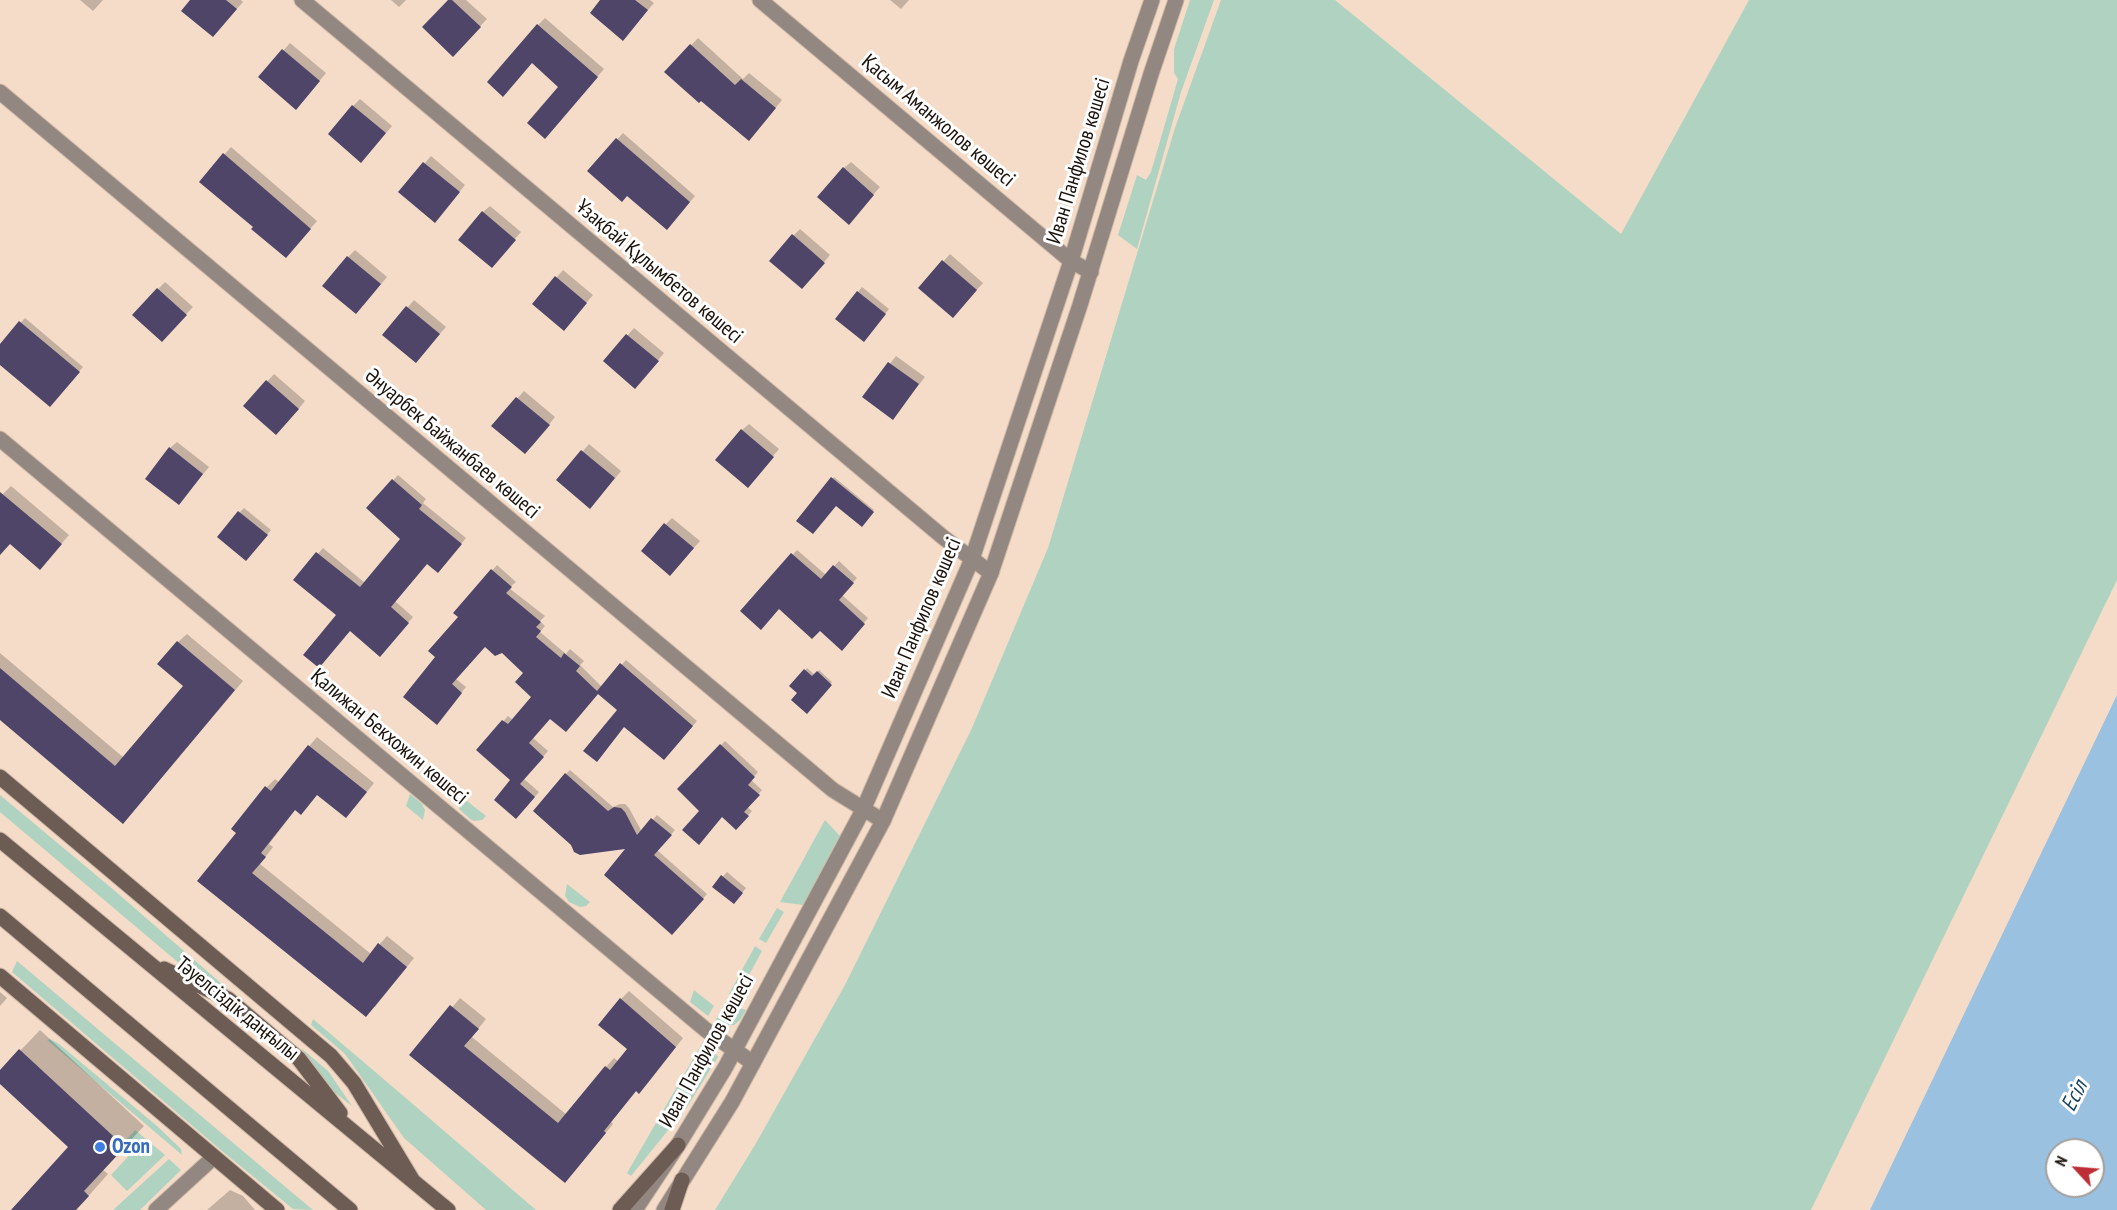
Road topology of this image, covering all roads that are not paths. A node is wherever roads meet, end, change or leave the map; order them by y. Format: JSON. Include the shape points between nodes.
{"nodes":[{"id":1,"x":302,"y":0,"type":"edge"},
{"id":2,"x":760,"y":0,"type":"edge"},
{"id":3,"x":1152,"y":0,"type":"edge"},
{"id":4,"x":1176,"y":0,"type":"edge"},
{"id":5,"x":0,"y":92,"type":"edge"},
{"id":6,"x":1071,"y":261,"type":"junction"},
{"id":7,"x":1090,"y":272,"type":"junction"},
{"id":8,"x":0,"y":439,"type":"edge"},
{"id":9,"x":972,"y":559,"type":"junction"},
{"id":10,"x":991,"y":573,"type":"junction"},
{"id":11,"x":0,"y":777,"type":"edge"},
{"id":12,"x":862,"y":810,"type":"junction"},
{"id":13,"x":883,"y":821,"type":"junction"},
{"id":14,"x":0,"y":840,"type":"edge"},
{"id":15,"x":0,"y":916,"type":"edge"},
{"id":16,"x":144,"y":959,"type":"junction"},
{"id":17,"x":0,"y":976,"type":"edge"},
{"id":18,"x":734,"y":1051,"type":"junction"},
{"id":19,"x":753,"y":1064,"type":"junction"},
{"id":20,"x":354,"y":1132,"type":"junction"},
{"id":21,"x":678,"y":1146,"type":"junction"},
{"id":22,"x":214,"y":1157,"type":"junction"},
{"id":23,"x":682,"y":1180,"type":"junction"},
{"id":24,"x":413,"y":1181,"type":"junction"},
{"id":25,"x":156,"y":1210,"type":"edge"},
{"id":26,"x":277,"y":1210,"type":"edge"},
{"id":27,"x":350,"y":1210,"type":"edge"},
{"id":28,"x":448,"y":1210,"type":"edge"},
{"id":29,"x":620,"y":1210,"type":"edge"},
{"id":30,"x":635,"y":1210,"type":"edge"},
{"id":31,"x":664,"y":1210,"type":"edge"},
{"id":32,"x":672,"y":1210,"type":"edge"}],
"edges":[{"from":1,"to":9,"type":"street","name":"Ұзақбай Құлымбетов көшесі"},
{"from":2,"to":6,"type":"street","name":"Қасым Аманжолов көшесі"},
{"from":3,"to":6,"type":"street","name":"Иван Панфилов көшесі"},
{"from":4,"to":7,"type":"street","name":"Иван Панфилов көшесі"},
{"from":5,"to":12,"type":"street","name":"Әнуарбек Байжанбаев көшесі","via":[[833,790]]},
{"from":6,"to":7,"type":"street","name":"Қасым Аманжолов көшесі"},
{"from":6,"to":9,"type":"street","name":"Иван Панфилов көшесі"},
{"from":7,"to":10,"type":"street","name":"Иван Панфилов көшесі"},
{"from":8,"to":18,"type":"street","name":"Қалижан Бекхожин көшесі"},
{"from":9,"to":10,"type":"street","name":"Ұзақбай Құлымбетов көшесі"},
{"from":9,"to":12,"type":"street","name":"Иван Панфилов көшесі"},
{"from":10,"to":13,"type":"street","name":"Иван Панфилов көшесі"},
{"from":11,"to":24,"type":"main road","via":[[331,1056],[354,1083]]},
{"from":12,"to":13,"type":"street","name":"Әнуарбек Байжанбаев көшесі"},
{"from":12,"to":18,"type":"street","name":"Иван Панфилов көшесі"},
{"from":13,"to":19,"type":"street","name":"Иван Панфилов көшесі"},
{"from":14,"to":16,"type":"main road","name":"Тәуелсіздік даңғылы"},
{"from":15,"to":27,"type":"main road"},
{"from":16,"to":20,"type":"main road","name":"Тәуелсіздік даңғылы"},
{"from":16,"to":20,"type":"main road","via":[[228,999],[299,1059]]},
{"from":17,"to":22,"type":"main road"},
{"from":18,"to":19,"type":"street","name":"Қалижан Бекхожин көшесі"},
{"from":18,"to":21,"type":"street","name":"Иван Панфилов көшесі"},
{"from":19,"to":23,"type":"street","name":"Иван Панфилов көшесі"},
{"from":20,"to":24,"type":"main road","name":"Тәуелсіздік даңғылы"},
{"from":21,"to":29,"type":"main road"},
{"from":21,"to":30,"type":"street","name":"Иван Панфилов көшесі"},
{"from":22,"to":25,"type":"street"},
{"from":22,"to":26,"type":"main road"},
{"from":23,"to":31,"type":"street","name":"Иван Панфилов көшесі"},
{"from":23,"to":32,"type":"main road"},
{"from":24,"to":28,"type":"main road","name":"Тәуелсіздік даңғылы"}]}
